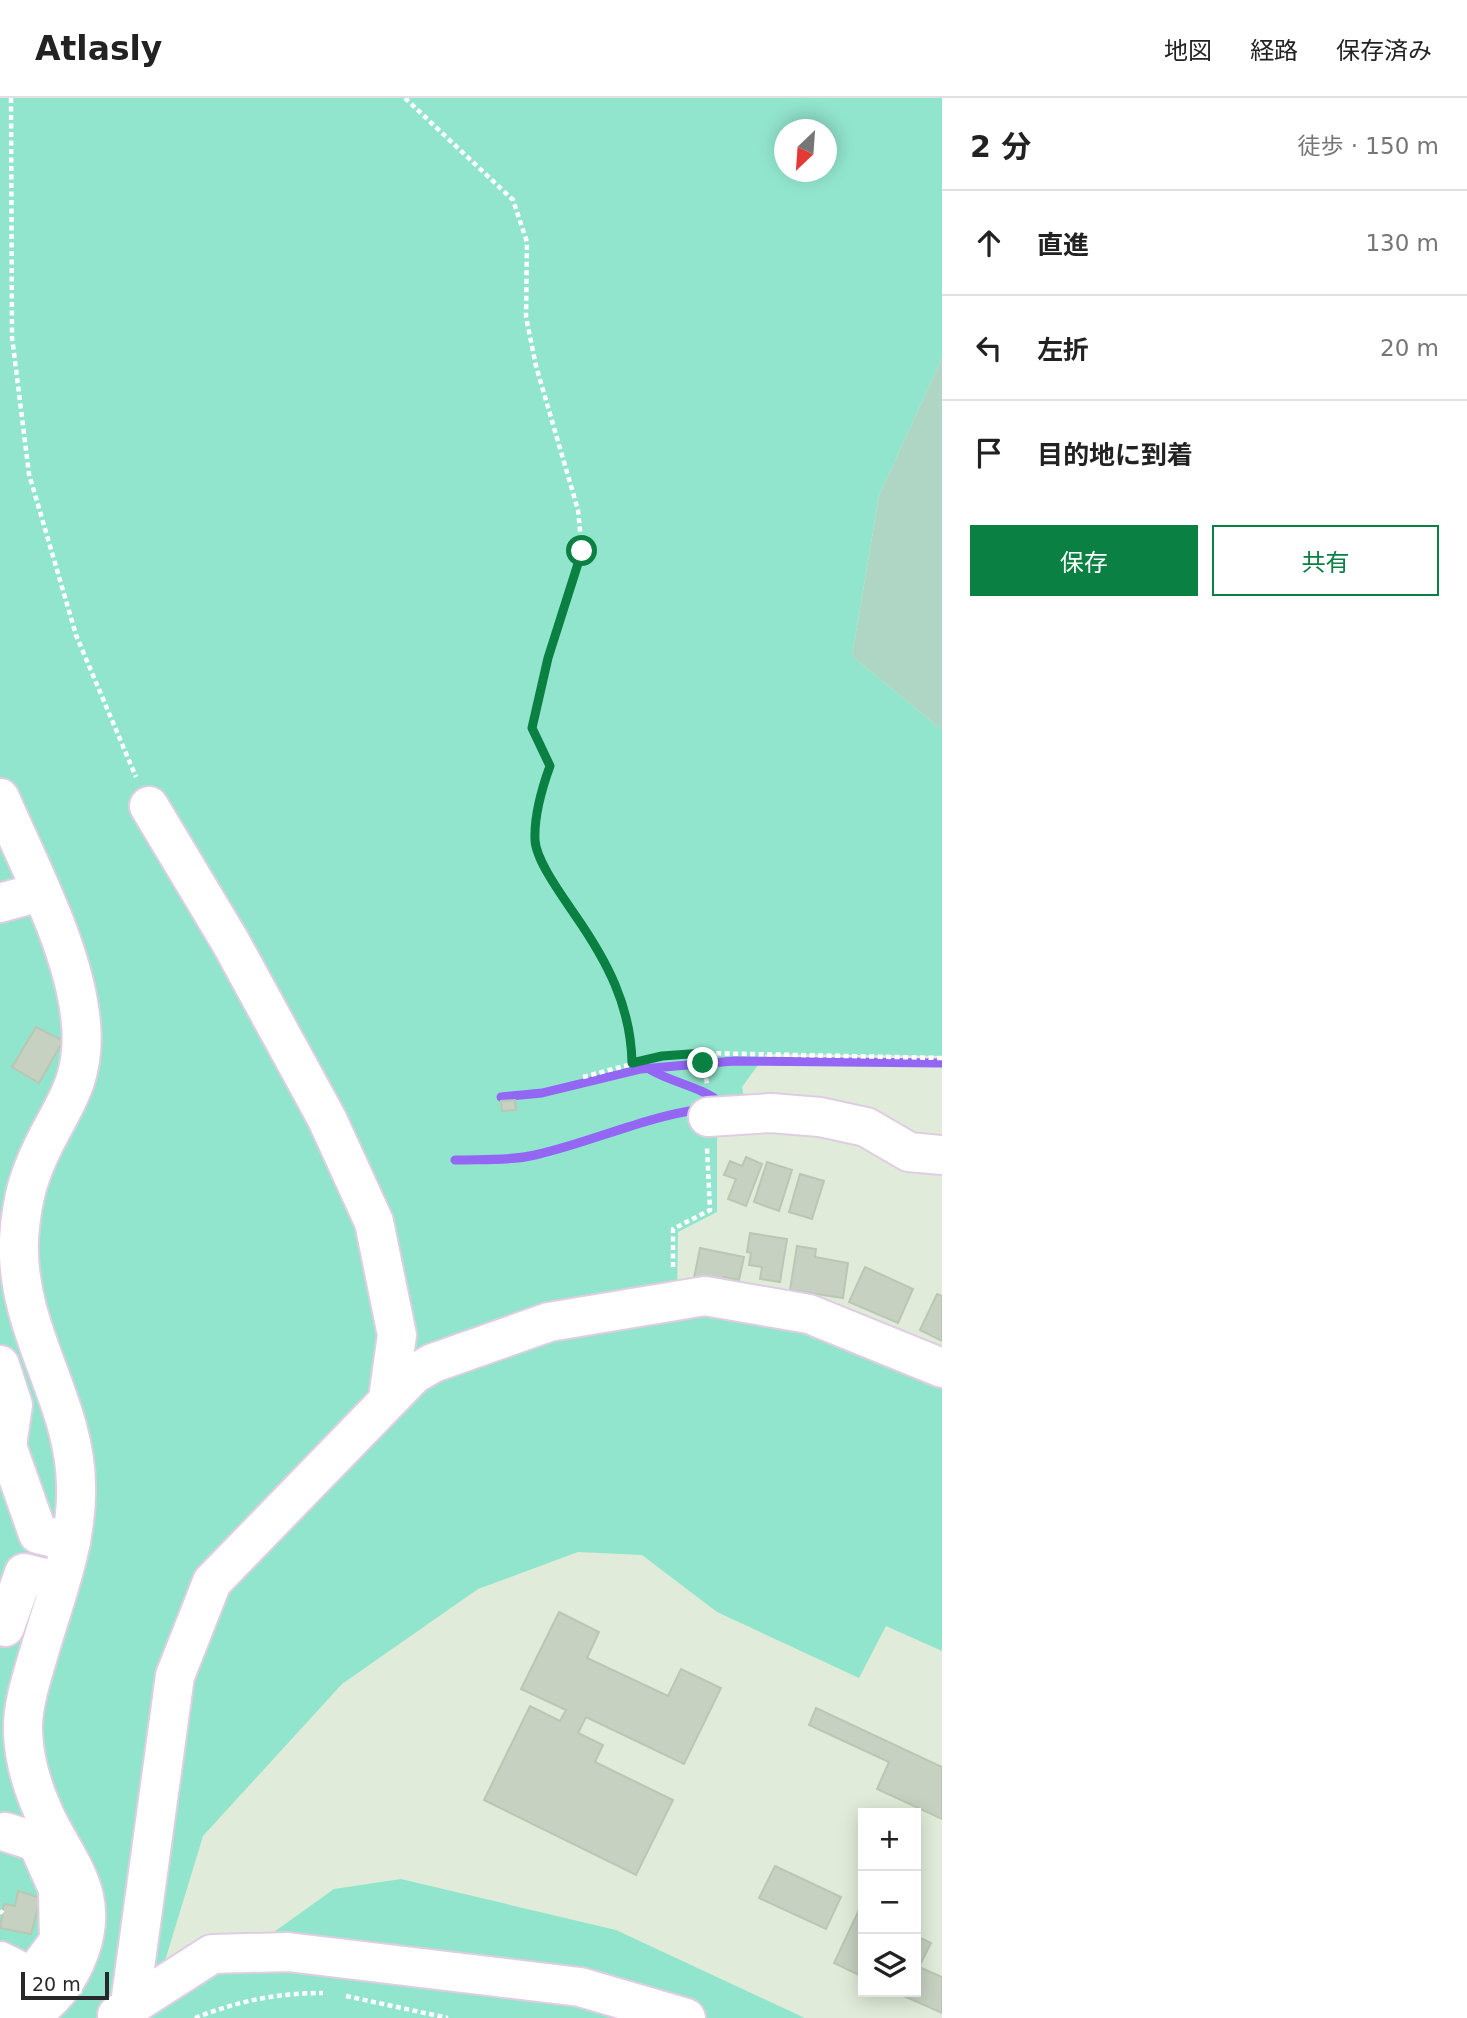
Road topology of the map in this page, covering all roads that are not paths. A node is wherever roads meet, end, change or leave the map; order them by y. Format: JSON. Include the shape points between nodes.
{"nodes":[{"id":1,"x":0,"y":798,"type":"edge"},
{"id":2,"x":149,"y":806,"type":"road end"},
{"id":3,"x":40,"y":892,"type":"junction"},
{"id":4,"x":0,"y":903,"type":"edge"},
{"id":5,"x":708,"y":1114,"type":"road end"},
{"id":6,"x":942,"y":1155,"type":"edge"},
{"id":7,"x":0,"y":1365,"type":"edge"},
{"id":8,"x":942,"y":1368,"type":"edge"},
{"id":9,"x":388,"y":1399,"type":"junction"},
{"id":10,"x":54,"y":1538,"type":"junction"},
{"id":11,"x":42,"y":1577,"type":"junction"},
{"id":12,"x":5,"y":1627,"type":"dead end"},
{"id":13,"x":5,"y":1832,"type":"dead end"},
{"id":14,"x":16,"y":1969,"type":"edge"},
{"id":15,"x":0,"y":2002,"type":"edge"},
{"id":16,"x":122,"y":2011,"type":"edge"},
{"id":17,"x":28,"y":2018,"type":"edge"},
{"id":18,"x":686,"y":2018,"type":"edge"}],
"edges":[{"from":1,"to":3,"type":"street"},
{"from":2,"to":9,"type":"street","via":[[231,943],[320,1107],[374,1222],[397,1335]]},
{"from":3,"to":4,"type":"street"},
{"from":3,"to":10,"type":"street","via":[[73,971],[83,1058],[71,1094],[30,1176],[19,1238],[26,1313],[73,1446],[76,1483]]},
{"from":5,"to":6,"type":"street","via":[[820,1116],[866,1127],[909,1152]]},
{"from":7,"to":10,"type":"street","via":[[13,1405],[7,1446]]},
{"from":8,"to":9,"type":"street","via":[[809,1314],[705,1296],[549,1322],[433,1363]]},
{"from":9,"to":16,"type":"street","via":[[212,1583],[175,1676]]},
{"from":10,"to":11,"type":"street"},
{"from":11,"to":12,"type":"street"},
{"from":11,"to":17,"type":"street","via":[[23,1732],[32,1785],[76,1870],[87,1903],[86,1935],[72,1973],[57,1995]]},
{"from":13,"to":14,"type":"street","via":[[37,1842],[58,1889],[59,1941]]},
{"from":14,"to":15,"type":"street"},
{"from":16,"to":18,"type":"street","via":[[212,1954],[288,1952],[580,1987]]}]}
